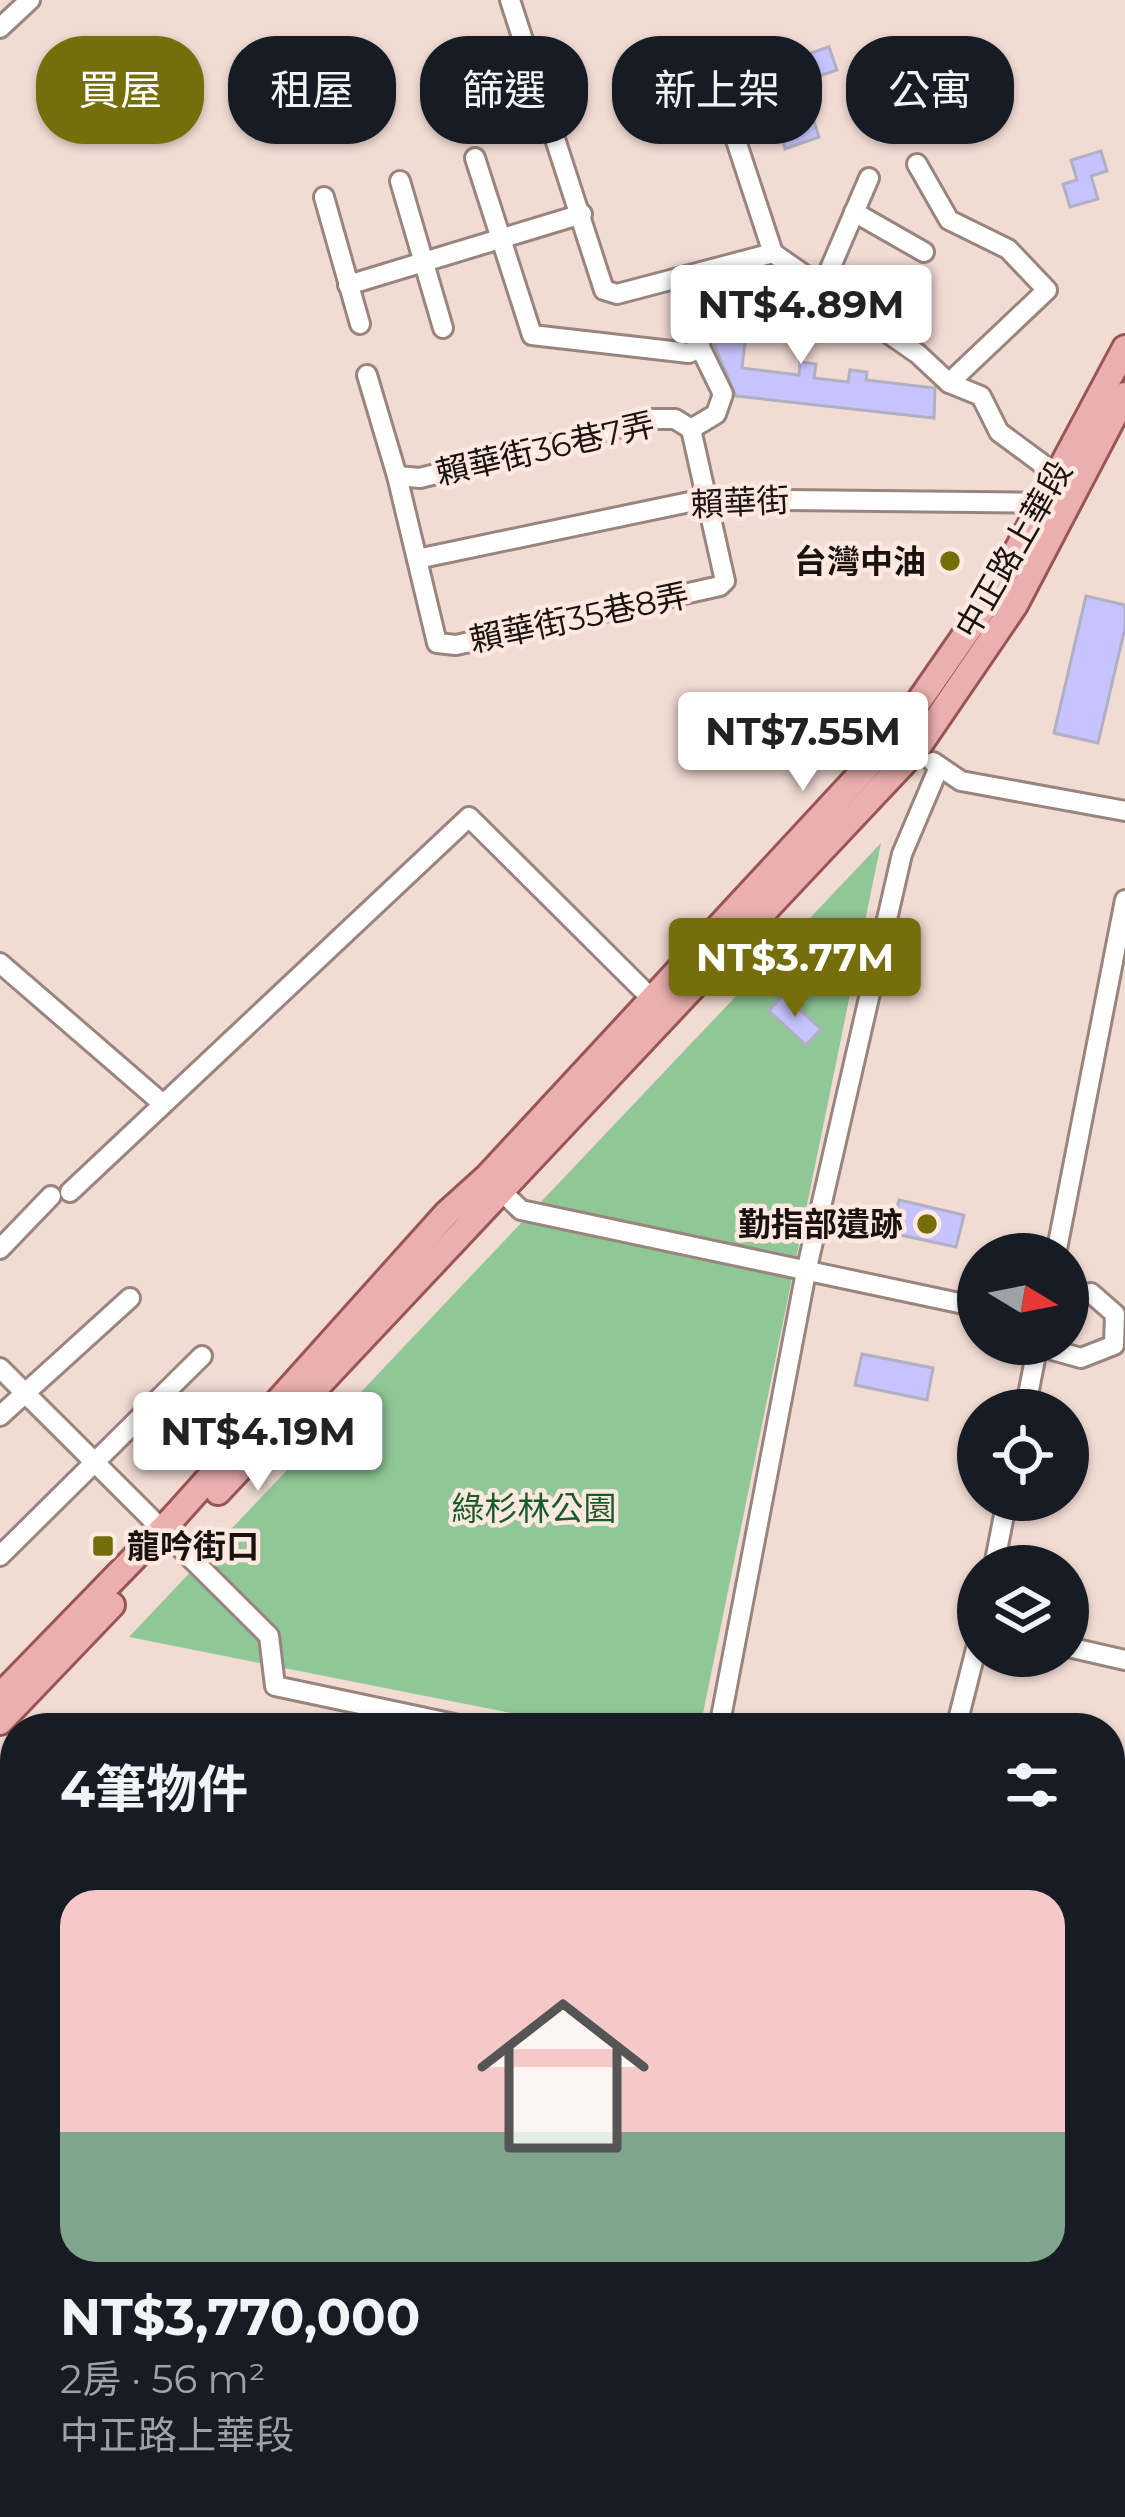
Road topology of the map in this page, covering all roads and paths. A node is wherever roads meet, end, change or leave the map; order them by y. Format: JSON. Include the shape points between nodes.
{"nodes":[{"id":1,"x":30,"y":0,"type":"edge"},
{"id":2,"x":510,"y":0,"type":"edge"},
{"id":3,"x":0,"y":28,"type":"edge"},
{"id":4,"x":737,"y":144,"type":"edge"},
{"id":5,"x":475,"y":158,"type":"dead end"},
{"id":6,"x":917,"y":164,"type":"dead end"},
{"id":7,"x":869,"y":178,"type":"dead end"},
{"id":8,"x":400,"y":181,"type":"dead end"},
{"id":9,"x":324,"y":197,"type":"dead end"},
{"id":10,"x":854,"y":212,"type":"junction"},
{"id":11,"x":582,"y":214,"type":"junction"},
{"id":12,"x":503,"y":240,"type":"junction"},
{"id":13,"x":924,"y":252,"type":"dead end"},
{"id":14,"x":773,"y":253,"type":"junction"},
{"id":15,"x":424,"y":264,"type":"junction"},
{"id":16,"x":703,"y":274,"type":"junction"},
{"id":17,"x":347,"y":285,"type":"junction"},
{"id":18,"x":823,"y":285,"type":"junction"},
{"id":19,"x":360,"y":324,"type":"dead end"},
{"id":20,"x":442,"y":328,"type":"dead end"},
{"id":21,"x":700,"y":347,"type":"junction"},
{"id":22,"x":1125,"y":348,"type":"edge"},
{"id":23,"x":367,"y":375,"type":"dead end"},
{"id":24,"x":949,"y":383,"type":"junction"},
{"id":25,"x":1125,"y":395,"type":"edge"},
{"id":26,"x":691,"y":429,"type":"junction"},
{"id":27,"x":397,"y":476,"type":"junction"},
{"id":28,"x":1062,"y":491,"type":"junction"},
{"id":29,"x":704,"y":499,"type":"junction"},
{"id":30,"x":1042,"y":504,"type":"junction"},
{"id":31,"x":417,"y":560,"type":"junction"},
{"id":32,"x":892,"y":740,"type":"junction"},
{"id":33,"x":916,"y":750,"type":"junction"},
{"id":34,"x":939,"y":766,"type":"junction"},
{"id":35,"x":1125,"y":811,"type":"edge"},
{"id":36,"x":1125,"y":899,"type":"edge"},
{"id":37,"x":0,"y":963,"type":"edge"},
{"id":38,"x":653,"y":1000,"type":"junction"},
{"id":39,"x":1104,"y":1002,"type":"junction"},
{"id":40,"x":1125,"y":1007,"type":"edge"},
{"id":41,"x":163,"y":1104,"type":"junction"},
{"id":42,"x":495,"y":1184,"type":"junction"},
{"id":43,"x":1059,"y":1233,"type":"edge"},
{"id":44,"x":0,"y":1249,"type":"edge"},
{"id":45,"x":806,"y":1272,"type":"junction"},
{"id":46,"x":1089,"y":1294,"type":"edge"},
{"id":47,"x":130,"y":1298,"type":"dead end"},
{"id":48,"x":957,"y":1303,"type":"edge"},
{"id":49,"x":1089,"y":1355,"type":"edge"},
{"id":50,"x":202,"y":1356,"type":"dead end"},
{"id":51,"x":0,"y":1368,"type":"edge"},
{"id":52,"x":26,"y":1392,"type":"junction"},
{"id":53,"x":0,"y":1416,"type":"edge"},
{"id":54,"x":96,"y":1462,"type":"junction"},
{"id":55,"x":169,"y":1533,"type":"junction"},
{"id":56,"x":0,"y":1556,"type":"edge"},
{"id":57,"x":1089,"y":1652,"type":"edge"},
{"id":58,"x":1125,"y":1660,"type":"edge"},
{"id":59,"x":969,"y":1677,"type":"edge"},
{"id":60,"x":0,"y":1696,"type":"edge"},
{"id":61,"x":8,"y":1713,"type":"edge"},
{"id":62,"x":402,"y":1713,"type":"edge"},
{"id":63,"x":722,"y":1713,"type":"edge"},
{"id":64,"x":960,"y":1713,"type":"edge"}],
"edges":[{"from":1,"to":3,"type":"street"},
{"from":2,"to":11,"type":"street"},
{"from":4,"to":14,"type":"street"},
{"from":5,"to":12,"type":"street"},
{"from":6,"to":24,"type":"street","via":[[949,220],[1008,249],[1047,290]]},
{"from":7,"to":10,"type":"street"},
{"from":8,"to":15,"type":"street"},
{"from":9,"to":17,"type":"street"},
{"from":10,"to":13,"type":"street"},
{"from":10,"to":18,"type":"street"},
{"from":11,"to":12,"type":"street"},
{"from":11,"to":16,"type":"street","via":[[604,290],[617,294]]},
{"from":12,"to":15,"type":"street"},
{"from":12,"to":21,"type":"street","via":[[532,335],[689,353]]},
{"from":14,"to":16,"type":"street"},
{"from":14,"to":18,"type":"street"},
{"from":15,"to":17,"type":"street"},
{"from":15,"to":20,"type":"street"},
{"from":16,"to":21,"type":"street"},
{"from":17,"to":19,"type":"street"},
{"from":18,"to":24,"type":"street"},
{"from":21,"to":26,"type":"street","via":[[723,394],[716,414]]},
{"from":22,"to":28,"type":"main road","name":"中正路上華段"},
{"from":23,"to":27,"type":"street"},
{"from":24,"to":28,"type":"street","via":[[981,396],[999,432],[1041,463]]},
{"from":25,"to":28,"type":"main road","name":"中正路上華段"},
{"from":26,"to":27,"type":"street","name":"賴華街36巷7弄","via":[[652,419],[420,478]]},
{"from":26,"to":29,"type":"street"},
{"from":27,"to":31,"type":"street"},
{"from":28,"to":30,"type":"main road","name":"中正路上華段"},
{"from":28,"to":33,"type":"main road","name":"中正路上華段","via":[[1015,605]]},
{"from":29,"to":30,"type":"street","name":"賴華街"},
{"from":29,"to":31,"type":"street","name":"賴華街"},
{"from":29,"to":31,"type":"street","name":"賴華街35巷8弄","via":[[720,586],[456,644],[437,643]]},
{"from":30,"to":32,"type":"main road","name":"中正路上華段","via":[[994,593]]},
{"from":32,"to":33,"type":"street"},
{"from":32,"to":38,"type":"main road","name":"中正路上華段"},
{"from":33,"to":34,"type":"street"},
{"from":33,"to":42,"type":"main road","name":"中正路上華段"},
{"from":34,"to":35,"type":"street","via":[[961,781]]},
{"from":34,"to":45,"type":"street","via":[[902,854]]},
{"from":36,"to":39,"type":"street"},
{"from":37,"to":41,"type":"street"},
{"from":38,"to":41,"type":"street","via":[[469,817]]},
{"from":38,"to":42,"type":"main road","name":"中正路上華段"},
{"from":39,"to":40,"type":"street"},
{"from":39,"to":43,"type":"street"},
{"from":41,"to":44,"type":"street"},
{"from":42,"to":45,"type":"street","via":[[521,1210]]},
{"from":42,"to":55,"type":"main road","name":"中正路上華段","via":[[472,1223]]},
{"from":42,"to":55,"type":"main road","name":"中正路上華段","via":[[446,1214]]},
{"from":45,"to":48,"type":"street"},
{"from":45,"to":63,"type":"street"},
{"from":46,"to":49,"type":"street","via":[[1115,1314],[1114,1345]]},
{"from":47,"to":52,"type":"street"},
{"from":50,"to":54,"type":"street"},
{"from":51,"to":52,"type":"street"},
{"from":52,"to":53,"type":"street"},
{"from":52,"to":54,"type":"street"},
{"from":54,"to":55,"type":"street"},
{"from":54,"to":56,"type":"street"},
{"from":55,"to":60,"type":"main road"},
{"from":55,"to":61,"type":"main road"},
{"from":55,"to":62,"type":"street","via":[[268,1636],[275,1686]]},
{"from":57,"to":58,"type":"street"},
{"from":59,"to":64,"type":"street"}]}
